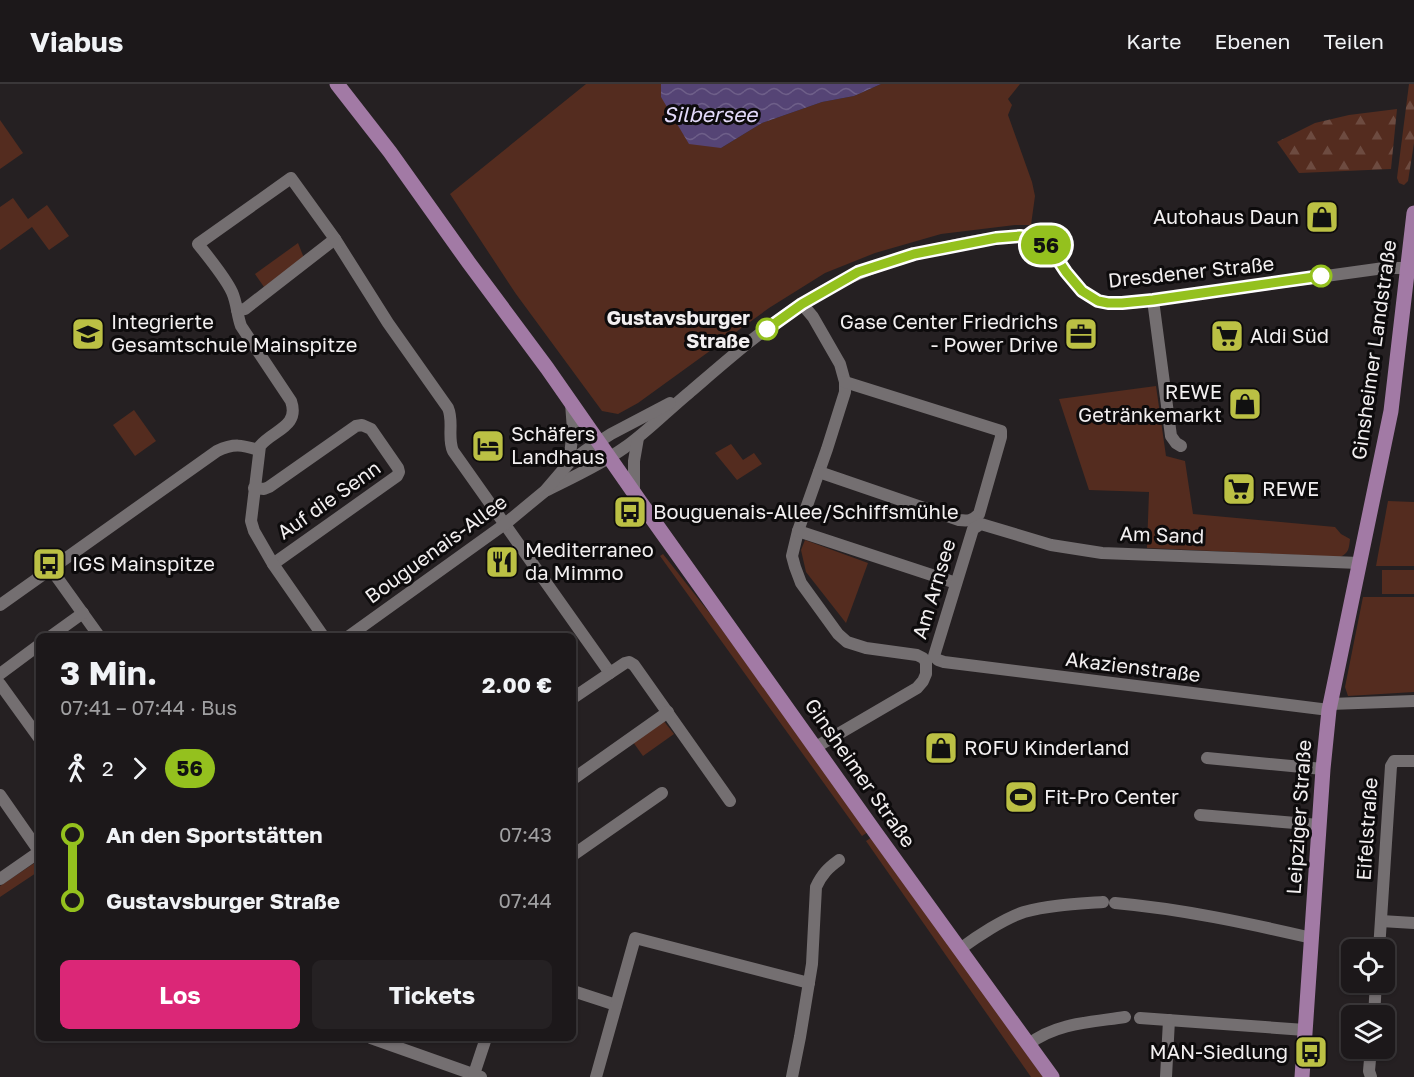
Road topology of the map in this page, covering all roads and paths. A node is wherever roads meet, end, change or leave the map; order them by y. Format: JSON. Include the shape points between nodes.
{"nodes":[{"id":1,"x":338,"y":84,"type":"edge"},
{"id":2,"x":1414,"y":213,"type":"edge"},
{"id":3,"x":334,"y":239,"type":"junction"},
{"id":4,"x":1407,"y":268,"type":"junction"},
{"id":5,"x":1153,"y":300,"type":"junction"},
{"id":6,"x":802,"y":304,"type":"junction"},
{"id":7,"x":237,"y":310,"type":"junction"},
{"id":8,"x":845,"y":382,"type":"junction"},
{"id":9,"x":689,"y":392,"type":"junction"},
{"id":10,"x":571,"y":402,"type":"junction"},
{"id":11,"x":638,"y":438,"type":"junction"},
{"id":12,"x":599,"y":442,"type":"junction"},
{"id":13,"x":1180,"y":446,"type":"dead end"},
{"id":14,"x":259,"y":450,"type":"junction"},
{"id":15,"x":609,"y":457,"type":"junction"},
{"id":16,"x":569,"y":463,"type":"junction"},
{"id":17,"x":819,"y":472,"type":"junction"},
{"id":18,"x":254,"y":488,"type":"junction"},
{"id":19,"x":545,"y":491,"type":"junction"},
{"id":20,"x":634,"y":493,"type":"junction"},
{"id":21,"x":505,"y":524,"type":"junction"},
{"id":22,"x":798,"y":531,"type":"junction"},
{"id":23,"x":972,"y":534,"type":"joint"},
{"id":24,"x":1359,"y":562,"type":"junction"},
{"id":25,"x":273,"y":564,"type":"junction"},
{"id":26,"x":51,"y":569,"type":"junction"},
{"id":27,"x":956,"y":583,"type":"junction"},
{"id":28,"x":0,"y":605,"type":"edge"},
{"id":29,"x":83,"y":613,"type":"junction"},
{"id":30,"x":55,"y":633,"type":"edge"},
{"id":31,"x":97,"y":633,"type":"edge"},
{"id":32,"x":321,"y":633,"type":"edge"},
{"id":33,"x":353,"y":633,"type":"edge"},
{"id":34,"x":36,"y":647,"type":"edge"},
{"id":35,"x":930,"y":659,"type":"junction"},
{"id":36,"x":610,"y":673,"type":"junction"},
{"id":37,"x":0,"y":674,"type":"edge"},
{"id":38,"x":0,"y":684,"type":"edge"},
{"id":39,"x":576,"y":696,"type":"edge"},
{"id":40,"x":1414,"y":700,"type":"edge"},
{"id":41,"x":1329,"y":707,"type":"junction"},
{"id":42,"x":668,"y":712,"type":"junction"},
{"id":43,"x":36,"y":733,"type":"edge"},
{"id":44,"x":816,"y":747,"type":"junction"},
{"id":45,"x":1207,"y":758,"type":"dead end"},
{"id":46,"x":1414,"y":761,"type":"edge"},
{"id":47,"x":1323,"y":769,"type":"junction"},
{"id":48,"x":576,"y":777,"type":"edge"},
{"id":49,"x":662,"y":793,"type":"dead end"},
{"id":50,"x":0,"y":795,"type":"edge"},
{"id":51,"x":730,"y":801,"type":"dead end"},
{"id":52,"x":1200,"y":814,"type":"dead end"},
{"id":53,"x":1319,"y":825,"type":"junction"},
{"id":54,"x":36,"y":848,"type":"edge"},
{"id":55,"x":576,"y":853,"type":"edge"},
{"id":56,"x":36,"y":854,"type":"edge"},
{"id":57,"x":839,"y":860,"type":"dead end"},
{"id":58,"x":0,"y":879,"type":"edge"},
{"id":59,"x":1381,"y":921,"type":"junction"},
{"id":60,"x":1414,"y":923,"type":"edge"},
{"id":61,"x":1312,"y":938,"type":"junction"},
{"id":62,"x":1380,"y":939,"type":"edge"},
{"id":63,"x":960,"y":949,"type":"junction"},
{"id":64,"x":809,"y":983,"type":"junction"},
{"id":65,"x":576,"y":993,"type":"edge"},
{"id":66,"x":616,"y":1005,"type":"junction"},
{"id":67,"x":1125,"y":1017,"type":"dead end"},
{"id":68,"x":1140,"y":1018,"type":"dead end"},
{"id":69,"x":1169,"y":1020,"type":"junction"},
{"id":70,"x":1305,"y":1030,"type":"junction"},
{"id":71,"x":379,"y":1041,"type":"edge"},
{"id":72,"x":485,"y":1041,"type":"edge"},
{"id":73,"x":1029,"y":1044,"type":"junction"},
{"id":74,"x":1370,"y":1059,"type":"edge"},
{"id":75,"x":478,"y":1076,"type":"edge"},
{"id":76,"x":596,"y":1077,"type":"edge"},
{"id":77,"x":792,"y":1077,"type":"edge"},
{"id":78,"x":1052,"y":1077,"type":"edge"},
{"id":79,"x":1166,"y":1077,"type":"edge"},
{"id":80,"x":1302,"y":1077,"type":"edge"},
{"id":81,"x":1371,"y":1077,"type":"edge"}],
"edges":[{"from":1,"to":10,"type":"main road","name":"Ginsheimer Straße"},
{"from":2,"to":4,"type":"main road","name":"Ginsheimer Landstraße"},
{"from":3,"to":7,"type":"street","via":[[245,309]]},
{"from":3,"to":7,"type":"street","via":[[291,178],[198,244],[231,289]]},
{"from":3,"to":21,"type":"street","via":[[448,408],[452,450]]},
{"from":4,"to":5,"type":"street","name":"Dresdener Straße"},
{"from":4,"to":24,"type":"main road","name":"Ginsheimer Landstraße","via":[[1391,411]]},
{"from":5,"to":6,"type":"street","name":"Dresdener Straße","via":[[1115,303],[1090,298],[1045,243],[1020,236],[962,244],[886,262],[858,272]]},
{"from":5,"to":13,"type":"street","via":[[1171,436]]},
{"from":6,"to":8,"type":"street","via":[[840,364]]},
{"from":6,"to":9,"type":"street","name":"Dresdener Straße"},
{"from":7,"to":14,"type":"street","via":[[241,326],[292,406],[292,419],[261,443]]},
{"from":8,"to":17,"type":"street"},
{"from":8,"to":17,"type":"street","name":"Am Arnsee","via":[[1001,431],[979,514],[974,519],[959,520]]},
{"from":9,"to":11,"type":"street","name":"Dresdener Straße"},
{"from":9,"to":12,"type":"street","name":"Dresdener Straße"},
{"from":10,"to":12,"type":"main road","name":"Ginsheimer Straße"},
{"from":10,"to":16,"type":"street"},
{"from":11,"to":15,"type":"street","name":"Dresdener Straße"},
{"from":11,"to":20,"type":"street"},
{"from":12,"to":15,"type":"main road","name":"Ginsheimer Straße"},
{"from":12,"to":16,"type":"street","name":"Bouguenais-Allee"},
{"from":14,"to":18,"type":"street"},
{"from":14,"to":26,"type":"street","via":[[235,445],[218,451]]},
{"from":15,"to":19,"type":"street","name":"Bouguenais-Allee"},
{"from":15,"to":20,"type":"main road","name":"Ginsheimer Straße"},
{"from":16,"to":19,"type":"street","name":"Bouguenais-Allee"},
{"from":17,"to":22,"type":"street"},
{"from":18,"to":25,"type":"street","via":[[251,521]]},
{"from":18,"to":25,"type":"street","name":"Auf die Senn","via":[[269,487],[362,425],[370,429],[399,472]]},
{"from":19,"to":21,"type":"street","name":"Bouguenais-Allee"},
{"from":20,"to":44,"type":"main road","name":"Ginsheimer Straße"},
{"from":21,"to":33,"type":"street","name":"Bouguenais-Allee"},
{"from":21,"to":36,"type":"street"},
{"from":22,"to":27,"type":"street"},
{"from":22,"to":35,"type":"street","via":[[792,556],[801,583],[838,634],[847,642],[866,648]]},
{"from":23,"to":24,"type":"street","name":"Am Sand","via":[[973,529],[985,524],[1052,546],[1102,553]]},
{"from":23,"to":27,"type":"street","name":"Am Arnsee"},
{"from":24,"to":41,"type":"main road","name":"Leipziger Straße"},
{"from":25,"to":32,"type":"street"},
{"from":26,"to":28,"type":"street"},
{"from":26,"to":29,"type":"street"},
{"from":27,"to":35,"type":"street","name":"Am Arnsee"},
{"from":29,"to":30,"type":"street"},
{"from":29,"to":31,"type":"street"},
{"from":34,"to":37,"type":"street"},
{"from":35,"to":41,"type":"street","name":"Akazienstraße"},
{"from":35,"to":44,"type":"street","via":[[917,688]]},
{"from":36,"to":39,"type":"street"},
{"from":36,"to":42,"type":"street","via":[[625,663],[634,665]]},
{"from":38,"to":43,"type":"street"},
{"from":40,"to":41,"type":"street","name":"Akazienstraße"},
{"from":41,"to":47,"type":"main road","name":"Leipziger Straße"},
{"from":42,"to":48,"type":"street"},
{"from":42,"to":51,"type":"street"},
{"from":44,"to":63,"type":"main road","name":"Ginsheimer Straße"},
{"from":45,"to":47,"type":"street"},
{"from":46,"to":59,"type":"street","name":"Eifelstraße","via":[[1394,761],[1391,766]]},
{"from":47,"to":53,"type":"main road","name":"Leipziger Straße"},
{"from":49,"to":55,"type":"street"},
{"from":50,"to":54,"type":"street"},
{"from":52,"to":53,"type":"street"},
{"from":53,"to":61,"type":"main road","name":"Leipziger Straße"},
{"from":56,"to":58,"type":"street"},
{"from":57,"to":64,"type":"street","via":[[826,870],[816,887]]},
{"from":59,"to":60,"type":"street"},
{"from":59,"to":62,"type":"street","name":"Eifelstraße"},
{"from":61,"to":63,"type":"street","via":[[1230,919],[1109,902],[1065,904],[1023,912]]},
{"from":61,"to":70,"type":"main road","name":"Leipziger Straße"},
{"from":63,"to":73,"type":"main road","name":"Ginsheimer Straße"},
{"from":64,"to":66,"type":"street","via":[[635,938]]},
{"from":64,"to":77,"type":"street"},
{"from":65,"to":66,"type":"street"},
{"from":66,"to":76,"type":"street"},
{"from":67,"to":73,"type":"street","via":[[1074,1024]]},
{"from":68,"to":69,"type":"street"},
{"from":69,"to":70,"type":"street"},
{"from":69,"to":79,"type":"street"},
{"from":70,"to":80,"type":"main road","name":"Leipziger Straße"},
{"from":71,"to":75,"type":"street"},
{"from":72,"to":75,"type":"street"},
{"from":73,"to":78,"type":"main road","name":"Ginsheimer Straße"},
{"from":74,"to":81,"type":"street"}]}
